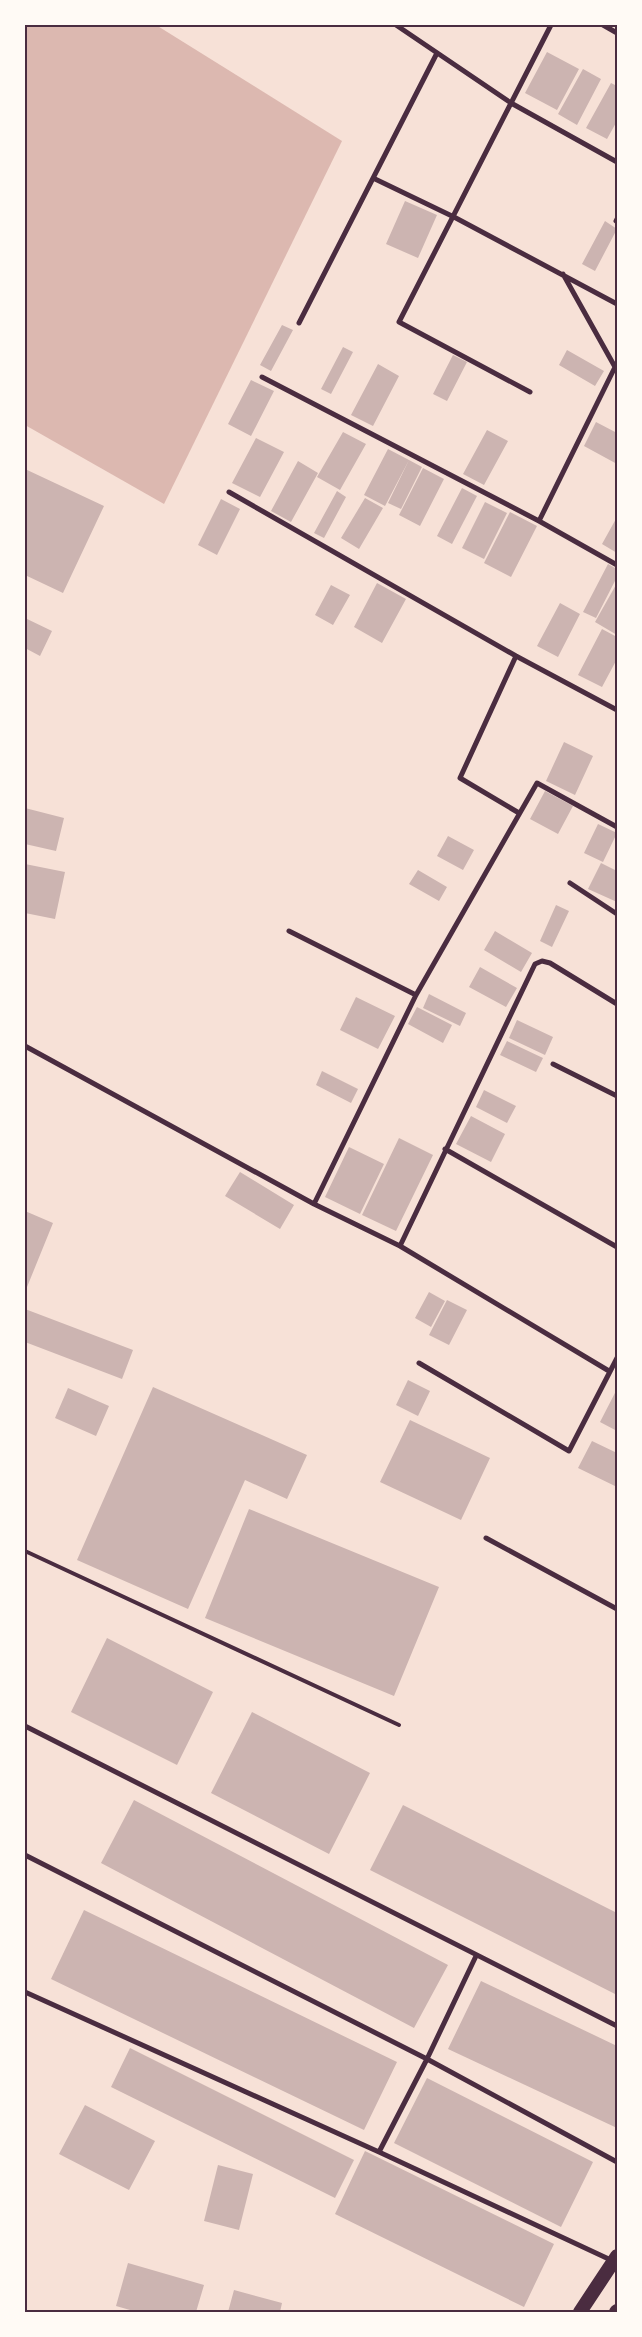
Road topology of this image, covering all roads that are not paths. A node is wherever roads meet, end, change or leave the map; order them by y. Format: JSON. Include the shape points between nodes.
{"nodes":[{"id":1,"x":396,"y":25,"type":"edge"},
{"id":2,"x":551,"y":25,"type":"edge"},
{"id":3,"x":603,"y":25,"type":"edge"},
{"id":4,"x":617,"y":33,"type":"edge"},
{"id":5,"x":438,"y":53,"type":"junction"},
{"id":6,"x":511,"y":103,"type":"junction"},
{"id":7,"x":617,"y":162,"type":"edge"},
{"id":8,"x":373,"y":178,"type":"junction"},
{"id":9,"x":454,"y":217,"type":"junction"},
{"id":10,"x":562,"y":273,"type":"junction"},
{"id":11,"x":617,"y":304,"type":"edge"},
{"id":12,"x":299,"y":323,"type":"dead end"},
{"id":13,"x":616,"y":365,"type":"edge"},
{"id":14,"x":262,"y":377,"type":"dead end"},
{"id":15,"x":530,"y":392,"type":"dead end"},
{"id":16,"x":229,"y":492,"type":"dead end"},
{"id":17,"x":539,"y":521,"type":"junction"},
{"id":18,"x":617,"y":565,"type":"edge"},
{"id":19,"x":516,"y":656,"type":"junction"},
{"id":20,"x":617,"y":710,"type":"edge"},
{"id":21,"x":520,"y":813,"type":"junction"},
{"id":22,"x":617,"y":827,"type":"edge"},
{"id":23,"x":570,"y":883,"type":"dead end"},
{"id":24,"x":617,"y":914,"type":"edge"},
{"id":25,"x":289,"y":931,"type":"dead end"},
{"id":26,"x":416,"y":995,"type":"junction"},
{"id":27,"x":617,"y":1004,"type":"edge"},
{"id":28,"x":25,"y":1046,"type":"edge"},
{"id":29,"x":553,"y":1064,"type":"dead end"},
{"id":30,"x":617,"y":1096,"type":"edge"},
{"id":31,"x":445,"y":1149,"type":"junction"},
{"id":32,"x":314,"y":1204,"type":"junction"},
{"id":33,"x":400,"y":1246,"type":"junction"},
{"id":34,"x":617,"y":1247,"type":"edge"},
{"id":35,"x":617,"y":1358,"type":"edge"},
{"id":36,"x":419,"y":1363,"type":"dead end"},
{"id":37,"x":609,"y":1371,"type":"junction"},
{"id":38,"x":486,"y":1538,"type":"dead end"},
{"id":39,"x":25,"y":1551,"type":"edge"},
{"id":40,"x":617,"y":1609,"type":"edge"},
{"id":41,"x":399,"y":1725,"type":"dead end"},
{"id":42,"x":25,"y":1726,"type":"edge"},
{"id":43,"x":25,"y":1855,"type":"edge"},
{"id":44,"x":476,"y":1956,"type":"junction"},
{"id":45,"x":25,"y":1992,"type":"edge"},
{"id":46,"x":617,"y":2026,"type":"edge"},
{"id":47,"x":427,"y":2059,"type":"junction"},
{"id":48,"x":379,"y":2152,"type":"junction"},
{"id":49,"x":617,"y":2162,"type":"edge"},
{"id":50,"x":615,"y":2258,"type":"edge"},
{"id":51,"x":580,"y":2312,"type":"edge"}],
"edges":[{"from":1,"to":5,"type":"street"},
{"from":2,"to":6,"type":"street"},
{"from":3,"to":4,"type":"street"},
{"from":5,"to":6,"type":"street"},
{"from":5,"to":8,"type":"street"},
{"from":6,"to":7,"type":"street"},
{"from":6,"to":9,"type":"street"},
{"from":8,"to":9,"type":"street"},
{"from":8,"to":12,"type":"street"},
{"from":9,"to":10,"type":"street"},
{"from":9,"to":15,"type":"street","via":[[399,322]]},
{"from":10,"to":11,"type":"street"},
{"from":10,"to":13,"type":"street"},
{"from":13,"to":17,"type":"street"},
{"from":14,"to":17,"type":"street"},
{"from":16,"to":19,"type":"street"},
{"from":17,"to":18,"type":"street"},
{"from":19,"to":20,"type":"street"},
{"from":19,"to":21,"type":"street","via":[[460,778]]},
{"from":21,"to":22,"type":"street","via":[[537,783]]},
{"from":21,"to":26,"type":"street"},
{"from":23,"to":24,"type":"street"},
{"from":25,"to":26,"type":"street"},
{"from":26,"to":32,"type":"street"},
{"from":27,"to":31,"type":"street","via":[[550,963],[542,961],[535,964]]},
{"from":28,"to":32,"type":"street"},
{"from":29,"to":30,"type":"street"},
{"from":31,"to":33,"type":"street"},
{"from":31,"to":34,"type":"street"},
{"from":32,"to":33,"type":"street"},
{"from":33,"to":37,"type":"street"},
{"from":35,"to":37,"type":"street"},
{"from":36,"to":37,"type":"street","via":[[569,1451]]},
{"from":38,"to":40,"type":"street"},
{"from":39,"to":41,"type":"lane"},
{"from":42,"to":44,"type":"street"},
{"from":43,"to":47,"type":"street"},
{"from":44,"to":46,"type":"street"},
{"from":44,"to":47,"type":"street"},
{"from":45,"to":48,"type":"street"},
{"from":47,"to":48,"type":"street"},
{"from":47,"to":49,"type":"street"},
{"from":48,"to":50,"type":"street"},
{"from":50,"to":51,"type":"highway"}]}
